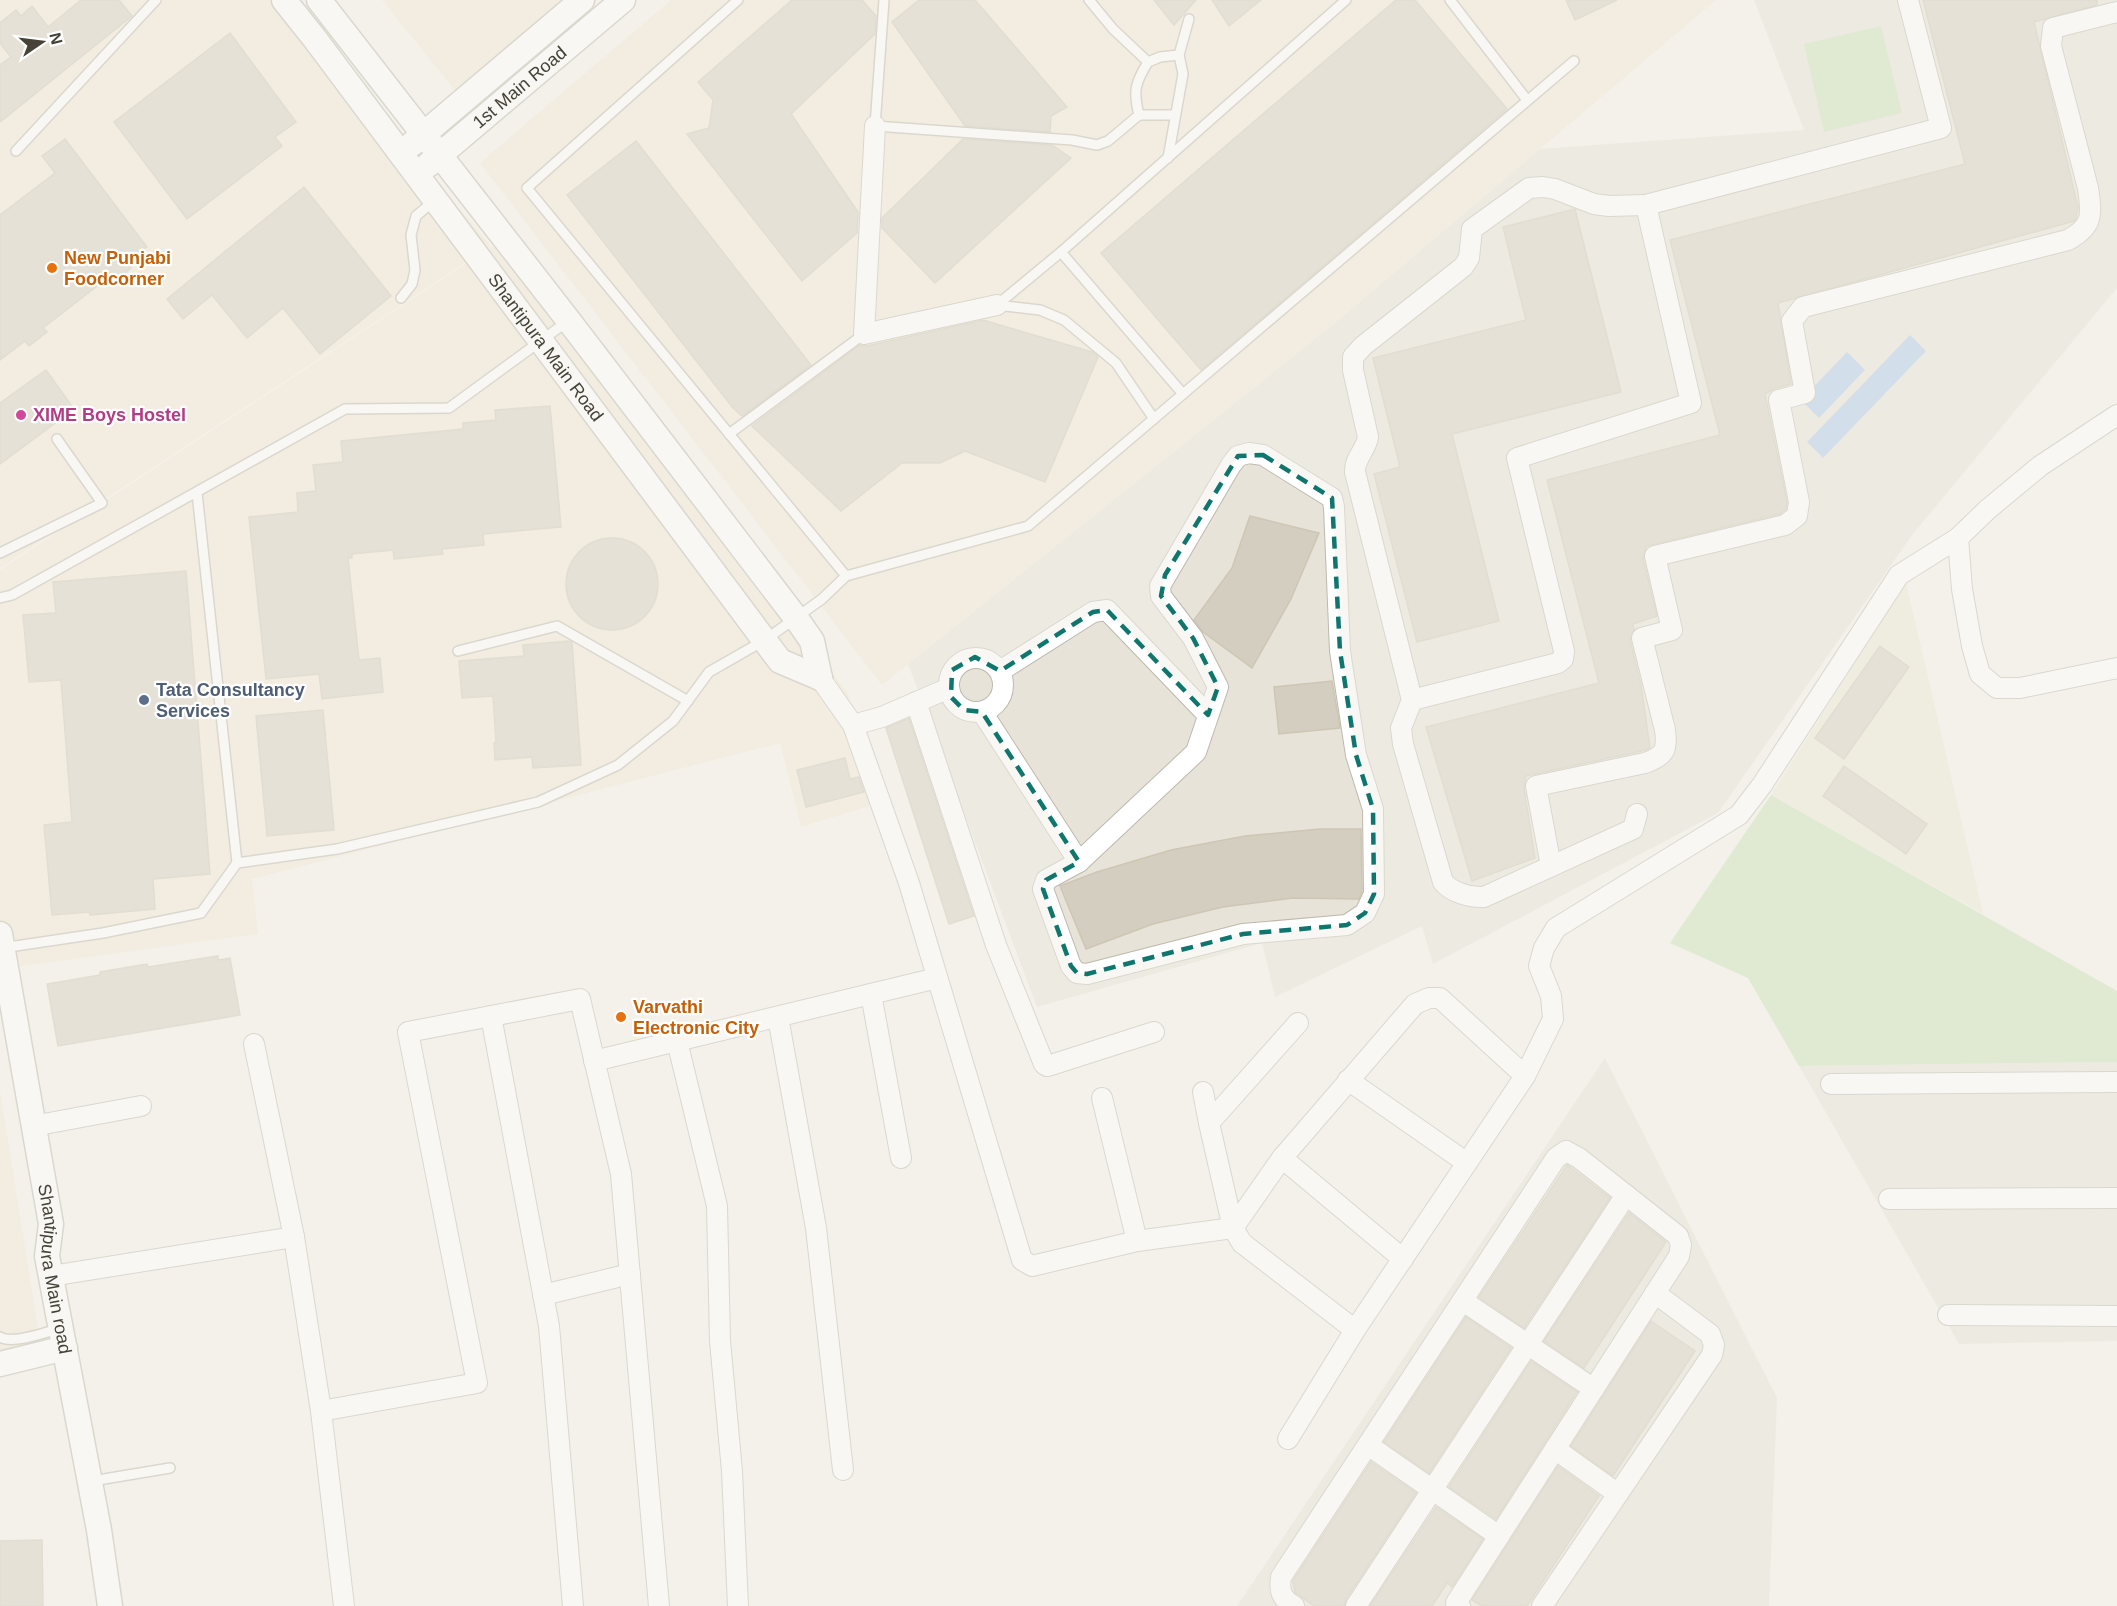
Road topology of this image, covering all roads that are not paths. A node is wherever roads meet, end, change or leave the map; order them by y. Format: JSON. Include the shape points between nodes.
{"nodes":[{"id":1,"x":156,"y":0,"type":"edge"},
{"id":2,"x":284,"y":0,"type":"edge"},
{"id":3,"x":319,"y":0,"type":"edge"},
{"id":4,"x":582,"y":0,"type":"edge"},
{"id":5,"x":623,"y":0,"type":"edge"},
{"id":6,"x":738,"y":0,"type":"edge"},
{"id":7,"x":884,"y":0,"type":"edge"},
{"id":8,"x":1089,"y":0,"type":"edge"},
{"id":9,"x":1346,"y":0,"type":"edge"},
{"id":10,"x":1450,"y":0,"type":"edge"},
{"id":11,"x":1908,"y":0,"type":"edge"},
{"id":12,"x":2117,"y":12,"type":"edge"},
{"id":13,"x":1189,"y":19,"type":"dead end"},
{"id":14,"x":1179,"y":55,"type":"junction"},
{"id":15,"x":1574,"y":61,"type":"dead end"},
{"id":16,"x":1148,"y":62,"type":"junction"},
{"id":17,"x":1527,"y":100,"type":"junction"},
{"id":18,"x":1139,"y":115,"type":"junction"},
{"id":19,"x":1175,"y":115,"type":"junction"},
{"id":20,"x":875,"y":126,"type":"junction"},
{"id":21,"x":423,"y":134,"type":"junction"},
{"id":22,"x":16,"y":151,"type":"dead end"},
{"id":23,"x":401,"y":153,"type":"junction"},
{"id":24,"x":440,"y":156,"type":"junction"},
{"id":25,"x":1168,"y":158,"type":"junction"},
{"id":26,"x":417,"y":175,"type":"junction"},
{"id":27,"x":436,"y":200,"type":"junction"},
{"id":28,"x":1646,"y":205,"type":"junction"},
{"id":29,"x":1061,"y":252,"type":"junction"},
{"id":30,"x":402,"y":297,"type":"dead end"},
{"id":31,"x":997,"y":305,"type":"junction"},
{"id":32,"x":569,"y":321,"type":"junction"},
{"id":33,"x":864,"y":334,"type":"junction"},
{"id":34,"x":542,"y":342,"type":"junction"},
{"id":35,"x":1183,"y":394,"type":"junction"},
{"id":36,"x":2117,"y":415,"type":"edge"},
{"id":37,"x":1154,"y":419,"type":"junction"},
{"id":38,"x":729,"y":434,"type":"junction"},
{"id":39,"x":57,"y":439,"type":"dead end"},
{"id":40,"x":197,"y":493,"type":"junction"},
{"id":41,"x":1958,"y":538,"type":"junction"},
{"id":42,"x":0,"y":553,"type":"edge"},
{"id":43,"x":846,"y":576,"type":"junction"},
{"id":44,"x":0,"y":598,"type":"edge"},
{"id":45,"x":796,"y":618,"type":"junction"},
{"id":46,"x":765,"y":640,"type":"junction"},
{"id":47,"x":458,"y":651,"type":"dead end"},
{"id":48,"x":2117,"y":668,"type":"edge"},
{"id":49,"x":1000,"y":671,"type":"junction"},
{"id":50,"x":820,"y":678,"type":"junction"},
{"id":51,"x":949,"y":688,"type":"junction"},
{"id":52,"x":1412,"y":700,"type":"junction"},
{"id":53,"x":688,"y":701,"type":"junction"},
{"id":54,"x":916,"y":702,"type":"junction"},
{"id":55,"x":982,"y":712,"type":"junction"},
{"id":56,"x":1208,"y":715,"type":"junction"},
{"id":57,"x":853,"y":725,"type":"junction"},
{"id":58,"x":1637,"y":814,"type":"dead end"},
{"id":59,"x":1079,"y":862,"type":"junction"},
{"id":60,"x":237,"y":863,"type":"junction"},
{"id":61,"x":1551,"y":866,"type":"junction"},
{"id":62,"x":1,"y":943,"type":"edge"},
{"id":63,"x":938,"y":978,"type":"junction"},
{"id":64,"x":871,"y":994,"type":"junction"},
{"id":65,"x":491,"y":1016,"type":"junction"},
{"id":66,"x":778,"y":1017,"type":"junction"},
{"id":67,"x":0,"y":1021,"type":"edge"},
{"id":68,"x":1299,"y":1023,"type":"dead end"},
{"id":69,"x":1154,"y":1032,"type":"dead end"},
{"id":70,"x":677,"y":1041,"type":"junction"},
{"id":71,"x":254,"y":1044,"type":"dead end"},
{"id":72,"x":594,"y":1061,"type":"junction"},
{"id":73,"x":1525,"y":1076,"type":"junction"},
{"id":74,"x":1348,"y":1080,"type":"junction"},
{"id":75,"x":2117,"y":1082,"type":"edge"},
{"id":76,"x":1831,"y":1084,"type":"dead end"},
{"id":77,"x":1203,"y":1092,"type":"dead end"},
{"id":78,"x":1102,"y":1098,"type":"dead end"},
{"id":79,"x":141,"y":1106,"type":"dead end"},
{"id":80,"x":1209,"y":1123,"type":"junction"},
{"id":81,"x":33,"y":1126,"type":"junction"},
{"id":82,"x":901,"y":1158,"type":"dead end"},
{"id":83,"x":1282,"y":1158,"type":"junction"},
{"id":84,"x":1467,"y":1163,"type":"junction"},
{"id":85,"x":1626,"y":1195,"type":"junction"},
{"id":86,"x":2117,"y":1198,"type":"edge"},
{"id":87,"x":1889,"y":1199,"type":"dead end"},
{"id":88,"x":1233,"y":1228,"type":"junction"},
{"id":89,"x":294,"y":1238,"type":"junction"},
{"id":90,"x":1137,"y":1241,"type":"junction"},
{"id":91,"x":1402,"y":1259,"type":"junction"},
{"id":92,"x":49,"y":1266,"type":"junction"},
{"id":93,"x":630,"y":1274,"type":"junction"},
{"id":94,"x":1655,"y":1293,"type":"junction"},
{"id":95,"x":543,"y":1295,"type":"junction"},
{"id":96,"x":1463,"y":1301,"type":"junction"},
{"id":97,"x":1948,"y":1315,"type":"dead end"},
{"id":98,"x":2117,"y":1316,"type":"edge"},
{"id":99,"x":1354,"y":1330,"type":"junction"},
{"id":100,"x":0,"y":1337,"type":"edge"},
{"id":101,"x":63,"y":1338,"type":"junction"},
{"id":102,"x":1528,"y":1344,"type":"junction"},
{"id":103,"x":0,"y":1364,"type":"edge"},
{"id":104,"x":1594,"y":1389,"type":"junction"},
{"id":105,"x":321,"y":1412,"type":"junction"},
{"id":106,"x":1288,"y":1439,"type":"dead end"},
{"id":107,"x":1368,"y":1445,"type":"junction"},
{"id":108,"x":1556,"y":1449,"type":"junction"},
{"id":109,"x":170,"y":1468,"type":"dead end"},
{"id":110,"x":843,"y":1470,"type":"dead end"},
{"id":111,"x":90,"y":1482,"type":"junction"},
{"id":112,"x":1432,"y":1490,"type":"junction"},
{"id":113,"x":1618,"y":1494,"type":"junction"},
{"id":114,"x":1499,"y":1536,"type":"junction"},
{"id":115,"x":1457,"y":1605,"type":"edge"},
{"id":116,"x":110,"y":1606,"type":"edge"},
{"id":117,"x":344,"y":1606,"type":"edge"},
{"id":118,"x":573,"y":1606,"type":"edge"},
{"id":119,"x":658,"y":1606,"type":"edge"},
{"id":120,"x":738,"y":1606,"type":"edge"},
{"id":121,"x":1294,"y":1606,"type":"edge"},
{"id":122,"x":1356,"y":1606,"type":"edge"},
{"id":123,"x":1542,"y":1606,"type":"edge"}],
"edges":[{"from":1,"to":22,"type":"lane"},
{"from":2,"to":23,"type":"street","name":"Shantipura Main Road"},
{"from":3,"to":21,"type":"street"},
{"from":4,"to":21,"type":"street","name":"1st Main Road"},
{"from":5,"to":24,"type":"street","name":"1st Main Road"},
{"from":6,"to":38,"type":"lane","via":[[527,188]]},
{"from":7,"to":20,"type":"lane"},
{"from":8,"to":16,"type":"lane"},
{"from":9,"to":25,"type":"lane"},
{"from":10,"to":17,"type":"lane"},
{"from":11,"to":28,"type":"street","via":[[1941,128]]},
{"from":12,"to":61,"type":"street","via":[[2053,28],[2050,46],[2088,188],[2091,211],[2084,231],[2068,240],[1803,307],[1792,321],[1805,393],[1779,400],[1799,502],[1797,516],[1785,525],[1655,556],[1672,630],[1642,639],[1665,730],[1665,750],[1645,763],[1536,786]]},
{"from":13,"to":14,"type":"lane"},
{"from":14,"to":16,"type":"lane"},
{"from":14,"to":19,"type":"lane","via":[[1183,74]]},
{"from":15,"to":17,"type":"lane"},
{"from":16,"to":18,"type":"lane","via":[[1137,81]]},
{"from":17,"to":35,"type":"lane"},
{"from":18,"to":19,"type":"lane"},
{"from":18,"to":20,"type":"lane","via":[[1097,146],[1072,140]]},
{"from":19,"to":25,"type":"lane"},
{"from":20,"to":33,"type":"street"},
{"from":21,"to":23,"type":"street","name":"1st Main Road"},
{"from":21,"to":24,"type":"street"},
{"from":23,"to":26,"type":"street","name":"Shantipura Main Road"},
{"from":24,"to":26,"type":"street","name":"1st Main Road"},
{"from":24,"to":32,"type":"street"},
{"from":25,"to":29,"type":"lane"},
{"from":26,"to":27,"type":"street","name":"Shantipura Main Road"},
{"from":27,"to":30,"type":"lane","via":[[416,216],[411,235],[415,270],[412,284]]},
{"from":27,"to":34,"type":"street","name":"Shantipura Main Road"},
{"from":28,"to":52,"type":"street","via":[[1609,207],[1555,189],[1529,188],[1472,229],[1472,246],[1463,267],[1353,357],[1368,437],[1355,472]]},
{"from":28,"to":52,"type":"street","via":[[1691,403],[1517,458],[1563,659]]},
{"from":29,"to":31,"type":"lane"},
{"from":29,"to":35,"type":"lane"},
{"from":31,"to":33,"type":"street"},
{"from":31,"to":37,"type":"lane","via":[[1040,310],[1064,320],[1116,363]]},
{"from":32,"to":34,"type":"lane"},
{"from":32,"to":45,"type":"street"},
{"from":33,"to":38,"type":"lane"},
{"from":34,"to":40,"type":"lane","via":[[449,408],[345,409]]},
{"from":34,"to":46,"type":"street","name":"Shantipura Main Road"},
{"from":35,"to":37,"type":"lane"},
{"from":36,"to":41,"type":"street","via":[[2040,466]]},
{"from":37,"to":43,"type":"lane","via":[[1028,526]]},
{"from":38,"to":43,"type":"lane"},
{"from":39,"to":42,"type":"lane","via":[[102,503]]},
{"from":40,"to":44,"type":"lane"},
{"from":40,"to":60,"type":"lane"},
{"from":41,"to":48,"type":"street","via":[[1972,646],[1980,674],[1997,688],[2019,688]]},
{"from":41,"to":73,"type":"street","via":[[1899,576],[1739,815],[1556,928],[1539,966],[1551,996],[1553,1019]]},
{"from":43,"to":45,"type":"lane"},
{"from":45,"to":46,"type":"lane"},
{"from":45,"to":50,"type":"street","via":[[812,640]]},
{"from":46,"to":50,"type":"street","name":"Shantipura Main Road","via":[[780,661]]},
{"from":46,"to":53,"type":"lane","via":[[709,672]]},
{"from":47,"to":53,"type":"lane","via":[[557,626]]},
{"from":49,"to":51,"type":"street","via":[[984,658],[966,659],[952,670]]},
{"from":49,"to":55,"type":"street","via":[[1002,695]]},
{"from":49,"to":56,"type":"street","via":[[1093,612],[1107,610]]},
{"from":50,"to":57,"type":"street"},
{"from":51,"to":54,"type":"street"},
{"from":51,"to":55,"type":"street","via":[[956,704],[964,710]]},
{"from":52,"to":61,"type":"street","via":[[1401,728],[1402,736],[1443,882],[1448,888],[1484,897]]},
{"from":53,"to":60,"type":"lane","via":[[673,721],[618,765],[538,802],[337,849]]},
{"from":54,"to":57,"type":"street"},
{"from":54,"to":69,"type":"street","via":[[996,945],[1044,1064]]},
{"from":55,"to":59,"type":"street"},
{"from":56,"to":59,"type":"street","via":[[1196,752]]},
{"from":56,"to":59,"type":"street","via":[[1218,687],[1193,638],[1161,596],[1160,586],[1238,456],[1263,455],[1332,498],[1340,651],[1356,755],[1372,809],[1374,894],[1365,913],[1347,925],[1243,934],[1087,975],[1077,973],[1071,966],[1043,889],[1046,880]]},
{"from":57,"to":63,"type":"street"},
{"from":58,"to":61,"type":"street","via":[[1633,829]]},
{"from":60,"to":62,"type":"lane","via":[[201,913],[103,933]]},
{"from":62,"to":81,"type":"street","name":"Shantipura Main road"},
{"from":63,"to":64,"type":"street"},
{"from":63,"to":90,"type":"street","via":[[1022,1260],[1032,1266]]},
{"from":64,"to":66,"type":"street"},
{"from":64,"to":82,"type":"street"},
{"from":65,"to":72,"type":"street","via":[[580,999]]},
{"from":65,"to":95,"type":"street"},
{"from":65,"to":105,"type":"street","via":[[408,1032],[477,1383]]},
{"from":66,"to":70,"type":"street"},
{"from":66,"to":110,"type":"street","via":[[816,1228]]},
{"from":67,"to":92,"type":"street","name":"Shantipura Main Road","via":[[36,1228]]},
{"from":68,"to":80,"type":"street"},
{"from":70,"to":72,"type":"street"},
{"from":70,"to":120,"type":"street","via":[[717,1206],[720,1341],[732,1471]]},
{"from":71,"to":89,"type":"street"},
{"from":72,"to":93,"type":"street","via":[[621,1174]]},
{"from":73,"to":74,"type":"street","via":[[1440,998],[1429,998],[1415,1004]]},
{"from":73,"to":84,"type":"street"},
{"from":74,"to":83,"type":"street"},
{"from":74,"to":84,"type":"street"},
{"from":75,"to":76,"type":"street"},
{"from":77,"to":80,"type":"street"},
{"from":78,"to":90,"type":"street"},
{"from":79,"to":81,"type":"street"},
{"from":80,"to":88,"type":"street"},
{"from":81,"to":92,"type":"street","name":"Shantipura Main road","via":[[51,1224]]},
{"from":83,"to":88,"type":"street"},
{"from":83,"to":91,"type":"street"},
{"from":84,"to":91,"type":"street"},
{"from":85,"to":94,"type":"street","via":[[1678,1236],[1681,1245],[1679,1256]]},
{"from":85,"to":96,"type":"street","via":[[1579,1158],[1566,1152],[1556,1158]]},
{"from":85,"to":102,"type":"street"},
{"from":86,"to":87,"type":"street"},
{"from":88,"to":90,"type":"street"},
{"from":88,"to":99,"type":"street","via":[[1242,1244]]},
{"from":89,"to":92,"type":"street"},
{"from":89,"to":105,"type":"street"},
{"from":91,"to":99,"type":"street"},
{"from":92,"to":101,"type":"street","name":"Shantipura Main road"},
{"from":93,"to":95,"type":"street"},
{"from":93,"to":119,"type":"street"},
{"from":94,"to":104,"type":"street"},
{"from":94,"to":113,"type":"street","via":[[1710,1334],[1712,1356]]},
{"from":95,"to":118,"type":"street"},
{"from":96,"to":102,"type":"street"},
{"from":96,"to":107,"type":"street"},
{"from":97,"to":98,"type":"street"},
{"from":99,"to":106,"type":"street"},
{"from":100,"to":101,"type":"lane"},
{"from":101,"to":103,"type":"street"},
{"from":101,"to":111,"type":"street","name":"Shantipura Main road"},
{"from":102,"to":104,"type":"street"},
{"from":102,"to":112,"type":"street"},
{"from":104,"to":108,"type":"street"},
{"from":105,"to":117,"type":"street"},
{"from":107,"to":112,"type":"street"},
{"from":107,"to":121,"type":"street","via":[[1281,1577],[1279,1590]]},
{"from":108,"to":113,"type":"street"},
{"from":108,"to":114,"type":"street"},
{"from":109,"to":111,"type":"lane"},
{"from":111,"to":116,"type":"street","name":"Shantipura Main road"},
{"from":112,"to":114,"type":"street"},
{"from":112,"to":122,"type":"street"},
{"from":113,"to":123,"type":"street"},
{"from":114,"to":115,"type":"street"}]}
